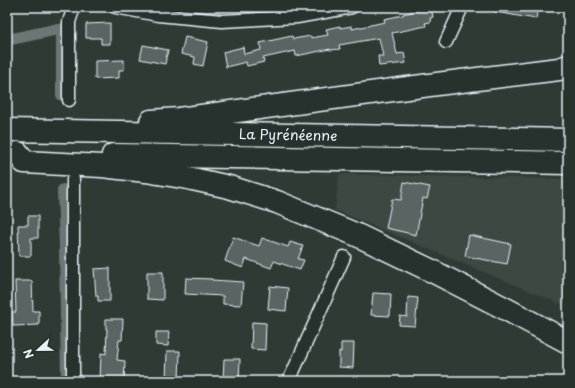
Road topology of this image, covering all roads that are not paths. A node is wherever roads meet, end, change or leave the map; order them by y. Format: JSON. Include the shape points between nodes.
{"nodes":[{"id":1,"x":74,"y":7,"type":"edge"},
{"id":2,"x":115,"y":7,"type":"edge"},
{"id":3,"x":352,"y":7,"type":"edge"},
{"id":4,"x":462,"y":7,"type":"edge"},
{"id":5,"x":446,"y":42,"type":"dead end"},
{"id":6,"x":565,"y":68,"type":"edge"},
{"id":7,"x":69,"y":100,"type":"dead end"},
{"id":8,"x":7,"y":130,"type":"edge"},
{"id":9,"x":60,"y":131,"type":"junction"},
{"id":10,"x":568,"y":140,"type":"edge"},
{"id":11,"x":13,"y":153,"type":"edge"},
{"id":12,"x":568,"y":163,"type":"edge"},
{"id":13,"x":73,"y":179,"type":"dead end"},
{"id":14,"x":344,"y":257,"type":"dead end"},
{"id":15,"x":568,"y":342,"type":"edge"},
{"id":16,"x":73,"y":381,"type":"edge"},
{"id":17,"x":289,"y":381,"type":"edge"}],
"edges":[{"from":1,"to":7,"type":"street","via":[[69,22]]},
{"from":2,"to":3,"type":"street","via":[[158,15],[222,21],[297,17]]},
{"from":4,"to":5,"type":"street"},
{"from":6,"to":9,"type":"highway","via":[[180,119],[75,123]]},
{"from":8,"to":9,"type":"highway","name":"La Pyrénéenne"},
{"from":9,"to":10,"type":"highway","name":"La Pyrénéenne"},
{"from":11,"to":12,"type":"highway","name":"La Pyrénéenne"},
{"from":11,"to":15,"type":"highway","via":[[24,162],[102,166],[188,178],[277,202],[357,235]]},
{"from":13,"to":16,"type":"street"},
{"from":14,"to":17,"type":"street"}]}
